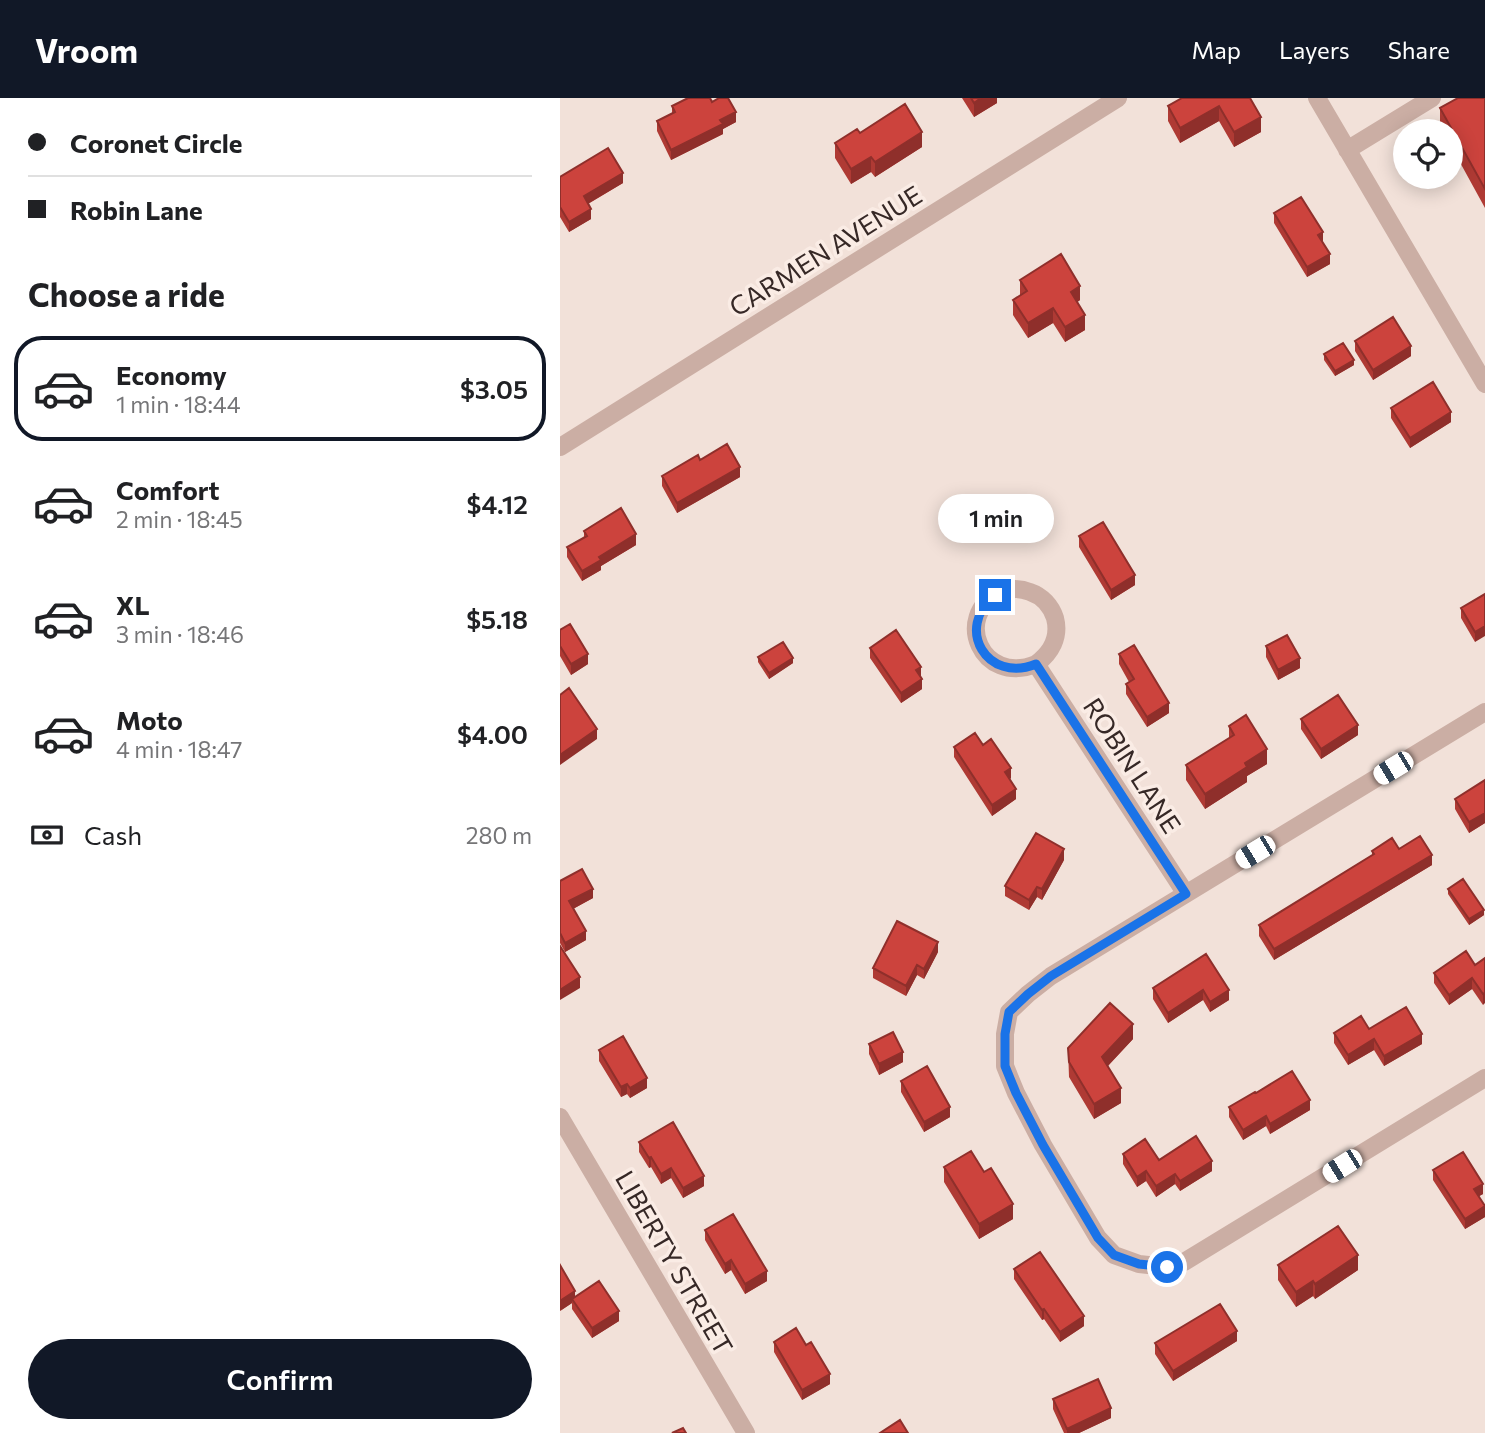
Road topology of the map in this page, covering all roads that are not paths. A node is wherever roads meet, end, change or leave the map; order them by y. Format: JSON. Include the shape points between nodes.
{"nodes":[{"id":1,"x":1118,"y":98,"type":"edge"},
{"id":2,"x":1317,"y":98,"type":"edge"},
{"id":3,"x":1432,"y":98,"type":"edge"},
{"id":4,"x":1347,"y":150,"type":"junction"},
{"id":5,"x":1485,"y":384,"type":"edge"},
{"id":6,"x":560,"y":447,"type":"edge"},
{"id":7,"x":1036,"y":664,"type":"junction"},
{"id":8,"x":1485,"y":712,"type":"edge"},
{"id":9,"x":1186,"y":894,"type":"junction"},
{"id":10,"x":1485,"y":1078,"type":"edge"},
{"id":11,"x":560,"y":1117,"type":"edge"},
{"id":12,"x":746,"y":1433,"type":"edge"}],
"edges":[{"from":1,"to":6,"type":"street","name":"CARMEN AVENUE"},
{"from":2,"to":4,"type":"street"},
{"from":3,"to":4,"type":"street"},
{"from":4,"to":5,"type":"street"},
{"from":7,"to":7,"type":"street","via":[[1055,640],[1051,609],[1026,590],[995,595],[977,619],[981,650],[1006,668]]},
{"from":7,"to":9,"type":"street","name":"ROBIN LANE"},
{"from":8,"to":9,"type":"street"},
{"from":9,"to":10,"type":"street","via":[[1051,976],[1009,1012],[1005,1066],[1016,1093],[1098,1238],[1114,1255],[1167,1267],[1184,1262]]},
{"from":11,"to":12,"type":"street","name":"LIBERTY STREET"}]}
